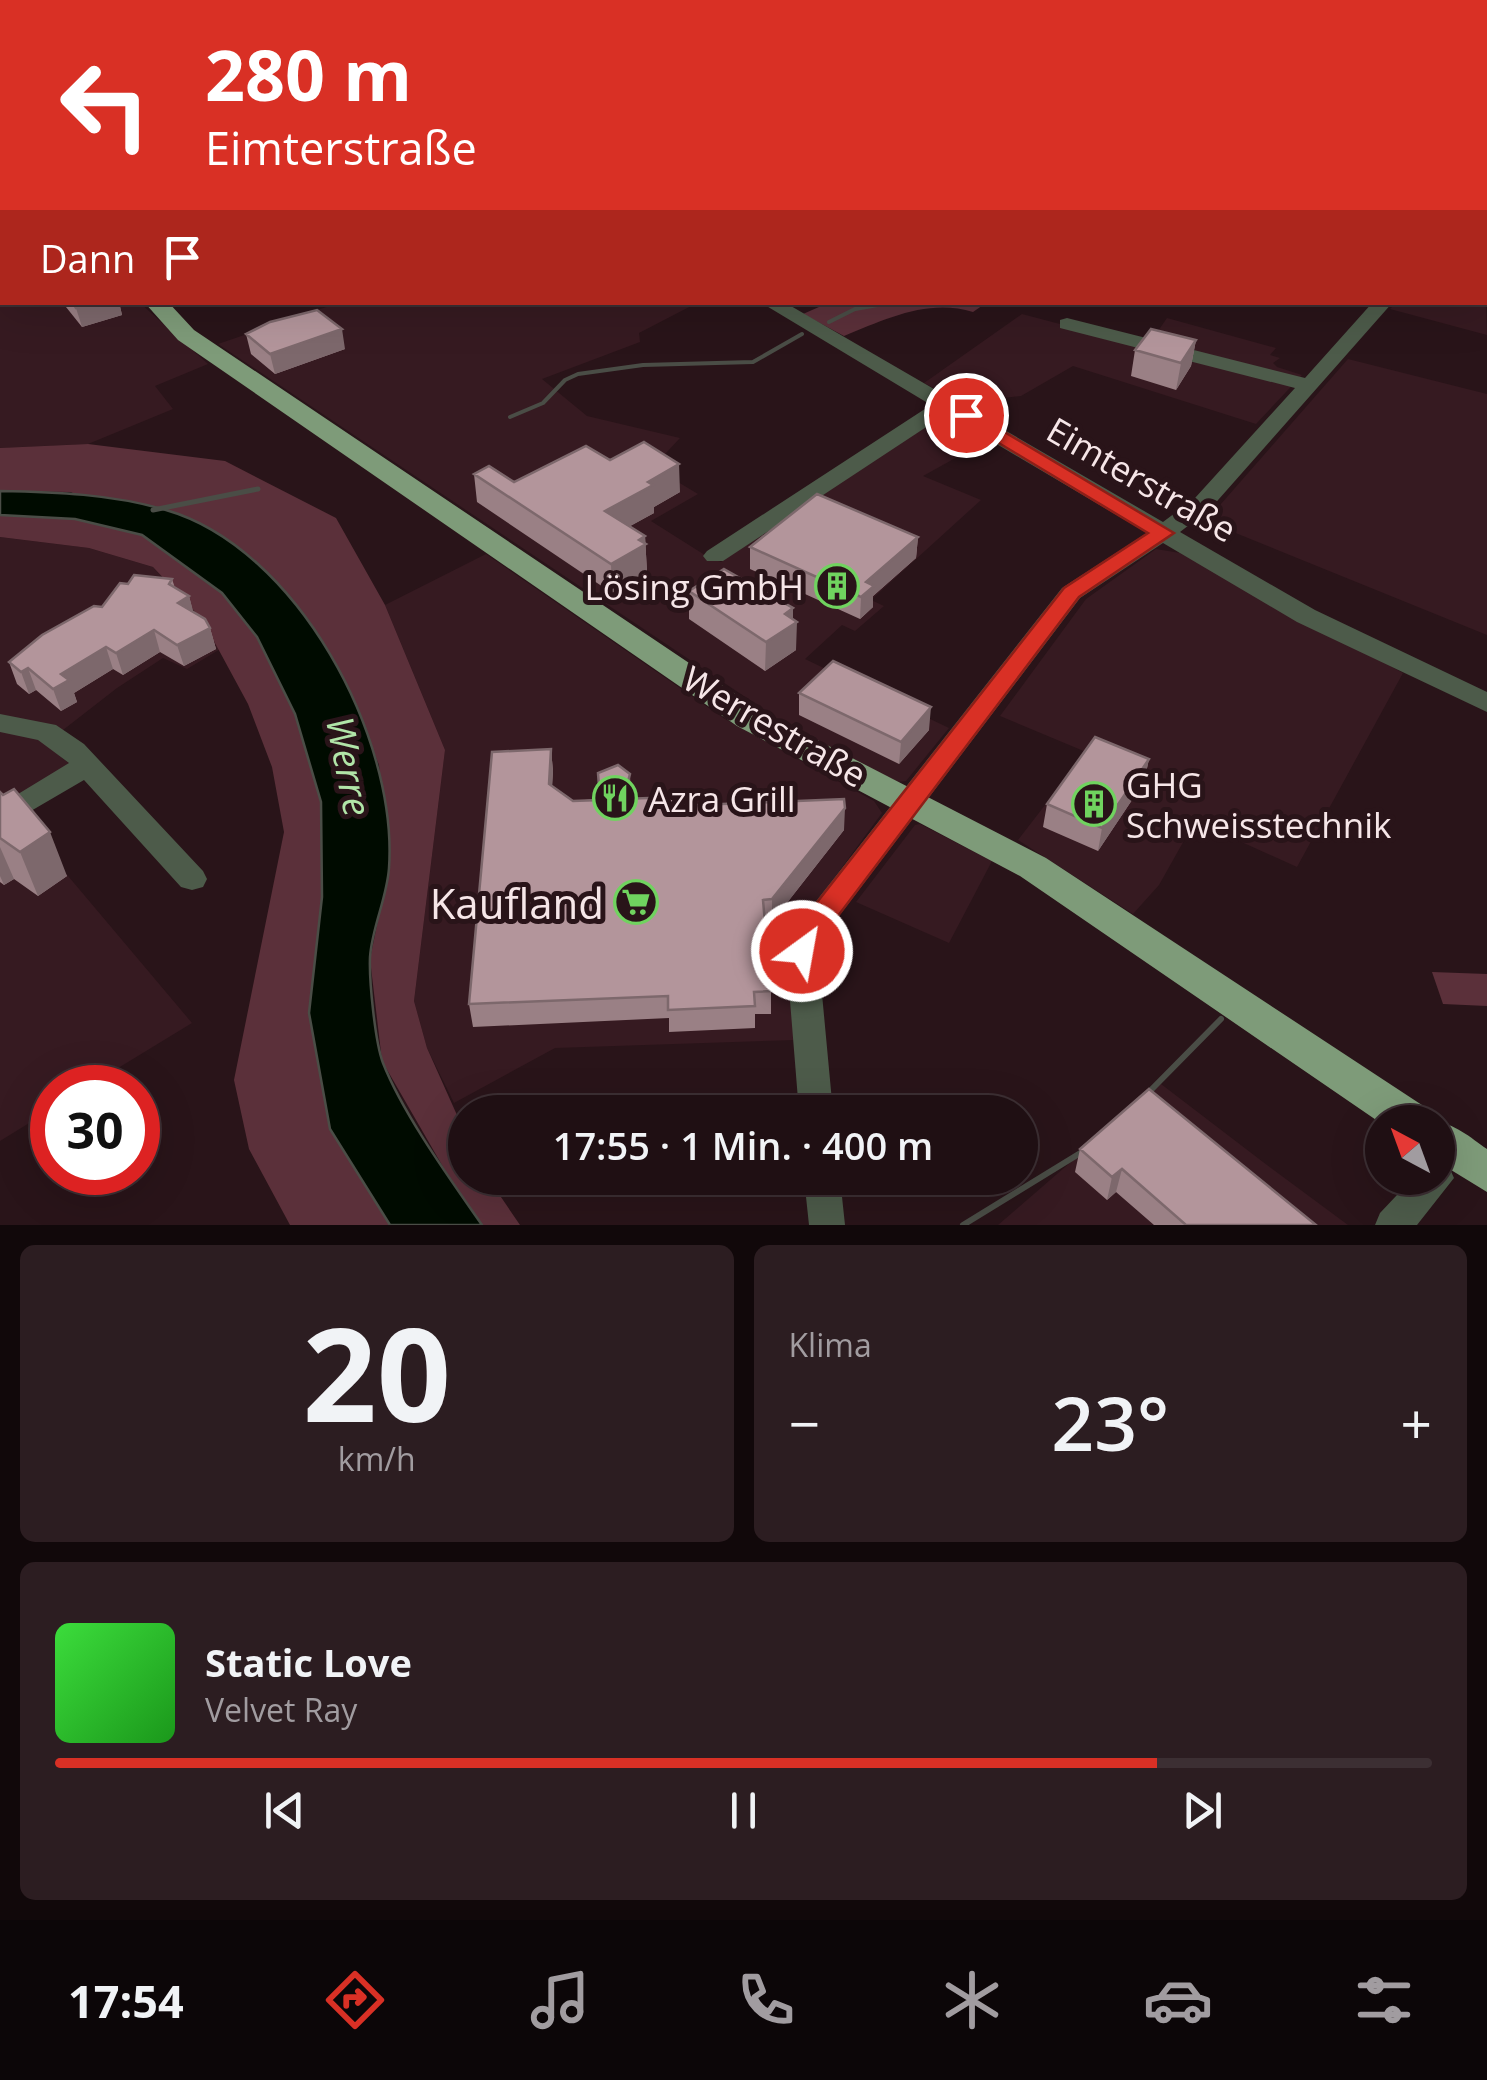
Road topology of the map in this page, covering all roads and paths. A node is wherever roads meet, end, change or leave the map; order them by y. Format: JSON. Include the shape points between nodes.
{"nodes":[{"id":1,"x":158,"y":305,"type":"edge"},
{"id":2,"x":774,"y":305,"type":"edge"},
{"id":3,"x":1381,"y":305,"type":"edge"},
{"id":4,"x":1066,"y":324,"type":"dead end"},
{"id":5,"x":1310,"y":385,"type":"junction"},
{"id":6,"x":947,"y":404,"type":"junction"},
{"id":7,"x":1163,"y":533,"type":"junction"},
{"id":8,"x":715,"y":556,"type":"dead end"},
{"id":9,"x":1487,"y":704,"type":"edge"},
{"id":10,"x":0,"y":723,"type":"edge"},
{"id":11,"x":88,"y":764,"type":"junction"},
{"id":12,"x":910,"y":802,"type":"junction"},
{"id":13,"x":0,"y":819,"type":"edge"},
{"id":14,"x":192,"y":880,"type":"dead end"},
{"id":15,"x":815,"y":1095,"type":"edge"},
{"id":16,"x":1388,"y":1105,"type":"edge"},
{"id":17,"x":824,"y":1195,"type":"edge"},
{"id":18,"x":1422,"y":1195,"type":"edge"},
{"id":19,"x":827,"y":1225,"type":"edge"},
{"id":20,"x":1393,"y":1225,"type":"edge"}],
"edges":[{"from":1,"to":12,"type":"main road","name":"Werrestraße","via":[[210,351],[748,718]]},
{"from":2,"to":6,"type":"street","name":"Eimterstraße"},
{"from":3,"to":5,"type":"street"},
{"from":4,"to":5,"type":"street"},
{"from":5,"to":7,"type":"street","via":[[1203,503]]},
{"from":6,"to":7,"type":"street","name":"Eimterstraße"},
{"from":6,"to":8,"type":"street"},
{"from":7,"to":9,"type":"street","name":"Eimterstraße","via":[[1358,644]]},
{"from":7,"to":12,"type":"street","via":[[1072,592]]},
{"from":10,"to":11,"type":"street","via":[[58,738]]},
{"from":11,"to":13,"type":"street"},
{"from":11,"to":14,"type":"street"},
{"from":12,"to":15,"type":"street","via":[[806,937]]},
{"from":12,"to":16,"type":"main road","name":"Werrestraße","via":[[1071,891]]},
{"from":17,"to":19,"type":"street"},
{"from":18,"to":20,"type":"street"}]}
